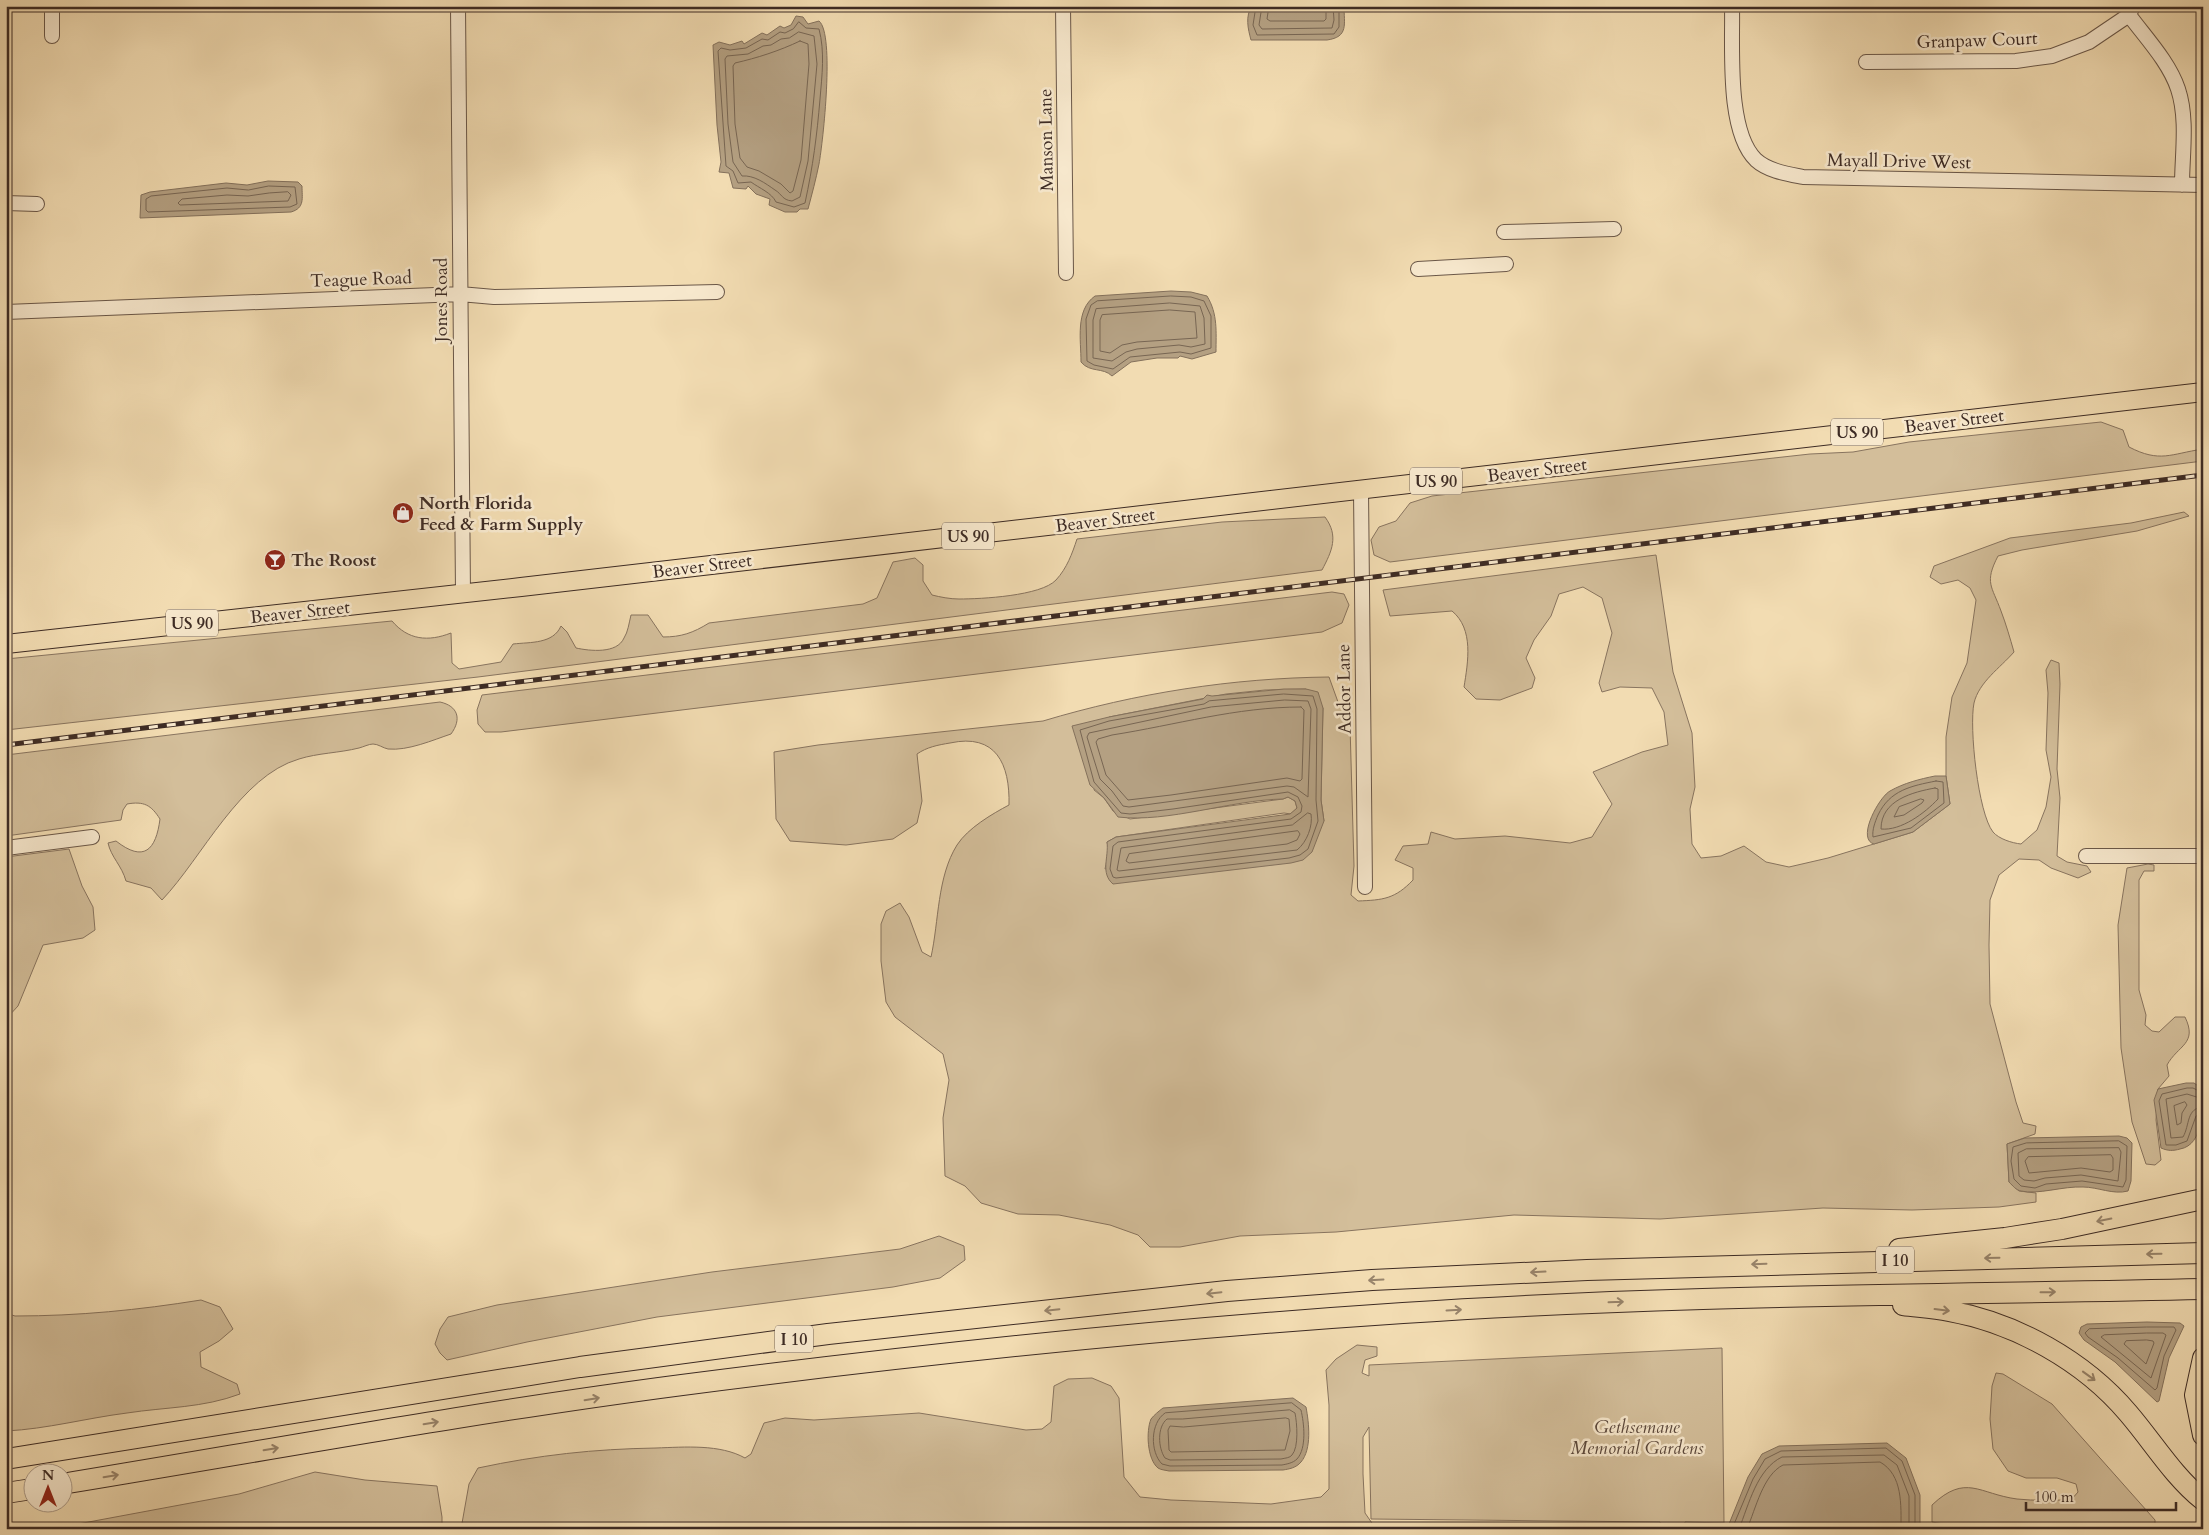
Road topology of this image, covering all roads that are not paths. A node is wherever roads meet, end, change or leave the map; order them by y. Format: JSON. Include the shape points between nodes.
{"nodes":[{"id":1,"x":52,"y":6,"type":"edge"},
{"id":2,"x":458,"y":6,"type":"edge"},
{"id":3,"x":1063,"y":6,"type":"edge"},
{"id":4,"x":1732,"y":6,"type":"edge"},
{"id":5,"x":2131,"y":11,"type":"edge"},
{"id":6,"x":52,"y":36,"type":"dead end"},
{"id":7,"x":1866,"y":62,"type":"dead end"},
{"id":8,"x":2182,"y":185,"type":"junction"},
{"id":9,"x":2203,"y":185,"type":"edge"},
{"id":10,"x":6,"y":204,"type":"edge"},
{"id":11,"x":36,"y":204,"type":"dead end"},
{"id":12,"x":1614,"y":229,"type":"dead end"},
{"id":13,"x":1504,"y":232,"type":"dead end"},
{"id":14,"x":1506,"y":264,"type":"dead end"},
{"id":15,"x":1418,"y":269,"type":"dead end"},
{"id":16,"x":1066,"y":273,"type":"dead end"},
{"id":17,"x":717,"y":292,"type":"dead end"},
{"id":18,"x":460,"y":294,"type":"junction"},
{"id":19,"x":6,"y":312,"type":"edge"},
{"id":20,"x":2203,"y":392,"type":"edge"},
{"id":21,"x":1361,"y":490,"type":"junction"},
{"id":22,"x":462,"y":594,"type":"junction"},
{"id":23,"x":6,"y":644,"type":"edge"},
{"id":24,"x":92,"y":837,"type":"dead end"},
{"id":25,"x":6,"y":848,"type":"edge"},
{"id":26,"x":2086,"y":856,"type":"dead end"},
{"id":27,"x":2203,"y":856,"type":"edge"},
{"id":28,"x":1365,"y":887,"type":"dead end"},
{"id":29,"x":2203,"y":1199,"type":"edge"},
{"id":30,"x":2203,"y":1253,"type":"edge"},
{"id":31,"x":1794,"y":1263,"type":"junction"},
{"id":32,"x":2203,"y":1289,"type":"edge"},
{"id":33,"x":1772,"y":1298,"type":"junction"},
{"id":34,"x":2203,"y":1358,"type":"edge"},
{"id":35,"x":2203,"y":1436,"type":"edge"},
{"id":36,"x":6,"y":1459,"type":"edge"},
{"id":37,"x":72,"y":1482,"type":"edge"},
{"id":38,"x":22,"y":1491,"type":"edge"},
{"id":39,"x":6,"y":1493,"type":"edge"},
{"id":40,"x":2203,"y":1500,"type":"edge"}],
"edges":[{"from":1,"to":6,"type":"street"},
{"from":2,"to":18,"type":"street","name":"Jones Road"},
{"from":3,"to":16,"type":"street","name":"Manson Lane"},
{"from":4,"to":8,"type":"street","name":"Mayall Drive West","via":[[1735,110],[1750,152],[1757,161],[1776,171],[1803,177]]},
{"from":5,"to":7,"type":"street","name":"Granpaw Court","via":[[2089,42],[2052,56],[2016,61]]},
{"from":5,"to":8,"type":"street","via":[[2178,89],[2183,115]]},
{"from":8,"to":9,"type":"street","name":"Mayall Drive West"},
{"from":10,"to":11,"type":"street"},
{"from":12,"to":13,"type":"street"},
{"from":14,"to":15,"type":"street"},
{"from":17,"to":18,"type":"street","name":"Teague Road","via":[[494,297]]},
{"from":18,"to":19,"type":"street","name":"Teague Road"},
{"from":18,"to":22,"type":"street","name":"Jones Road"},
{"from":20,"to":21,"type":"main road","name":"Beaver Street","number":"US 90"},
{"from":21,"to":22,"type":"main road","name":"Beaver Street","number":"US 90"},
{"from":21,"to":28,"type":"street","name":"Addor Lane"},
{"from":22,"to":23,"type":"main road","name":"Beaver Street","number":"US 90"},
{"from":24,"to":25,"type":"street"},
{"from":26,"to":27,"type":"street"},
{"from":29,"to":31,"type":"highway","one_way":true,"via":[[2005,1238]]},
{"from":30,"to":31,"type":"highway","number":"I 10","one_way":true},
{"from":31,"to":36,"type":"highway","number":"I 10","one_way":true,"via":[[1372,1280],[1227,1291],[828,1334],[460,1385]]},
{"from":33,"to":32,"type":"highway","number":"I 10","one_way":true},
{"from":37,"to":33,"type":"highway","number":"I 10","one_way":true,"via":[[679,1386],[942,1354],[1405,1312]]},
{"from":33,"to":40,"type":"highway","one_way":true,"via":[[1820,1307],[1901,1305],[1950,1311],[2008,1328],[2065,1359],[2100,1384],[2127,1412],[2172,1470]]},
{"from":34,"to":35,"type":"highway","via":[[2195,1395]]},
{"from":38,"to":39,"type":"highway"}]}
